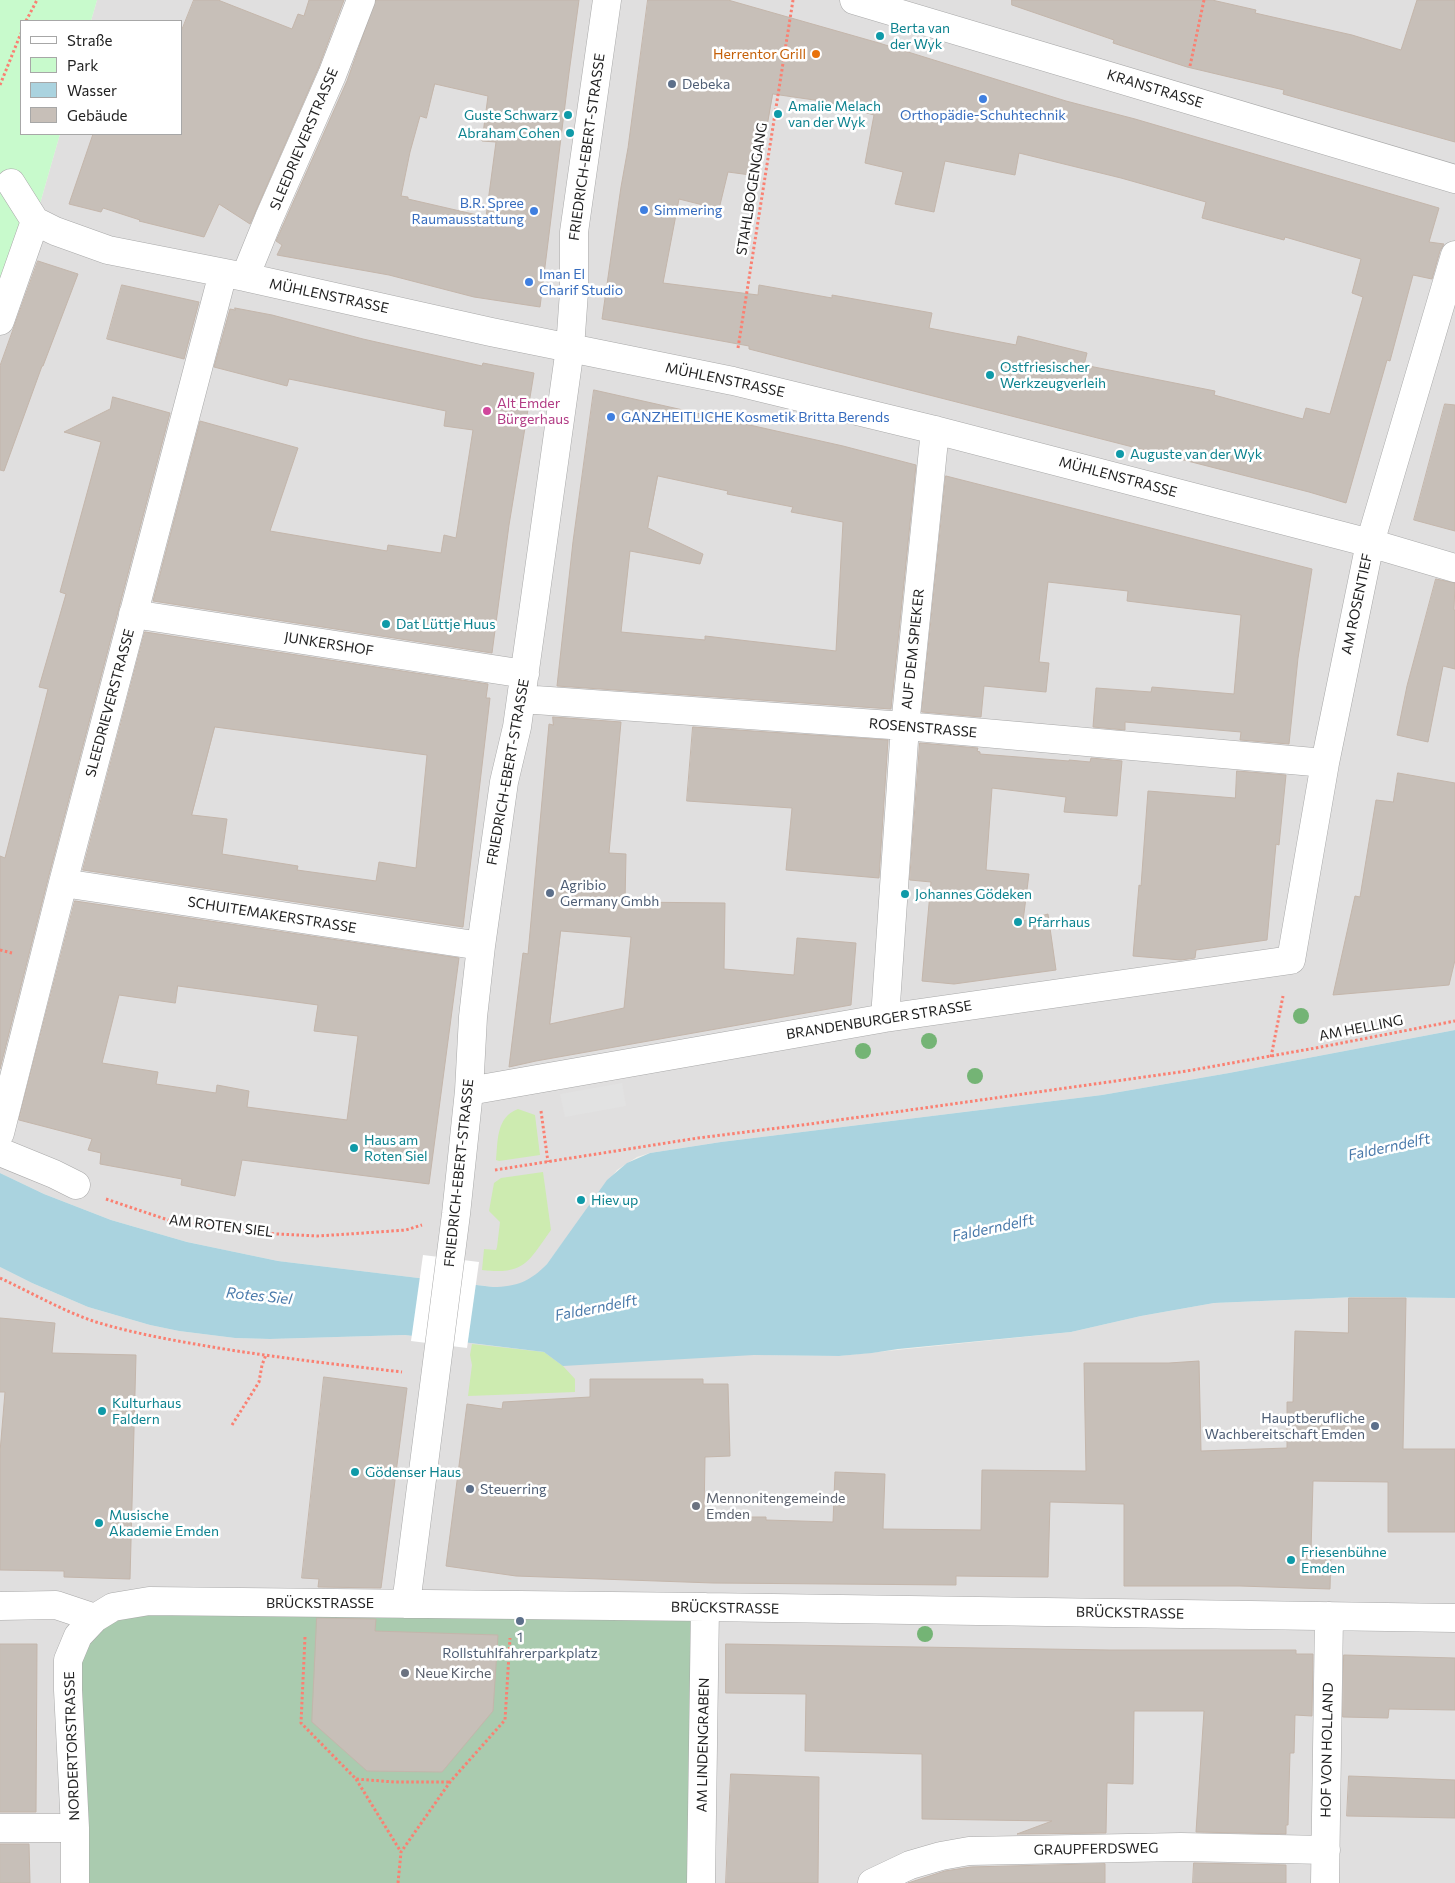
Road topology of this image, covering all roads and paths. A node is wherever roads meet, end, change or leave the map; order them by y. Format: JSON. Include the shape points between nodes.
{"nodes":[{"id":1,"x":37,"y":0,"type":"edge"},
{"id":2,"x":361,"y":0,"type":"edge"},
{"id":3,"x":607,"y":0,"type":"edge"},
{"id":4,"x":793,"y":0,"type":"edge"},
{"id":5,"x":854,"y":0,"type":"edge"},
{"id":6,"x":1204,"y":0,"type":"edge"},
{"id":7,"x":27,"y":20,"type":"edge"},
{"id":8,"x":20,"y":35,"type":"edge"},
{"id":9,"x":0,"y":85,"type":"edge"},
{"id":10,"x":1183,"y":98,"type":"junction"},
{"id":11,"x":1455,"y":179,"type":"edge"},
{"id":12,"x":11,"y":183,"type":"dead end"},
{"id":13,"x":35,"y":221,"type":"junction"},
{"id":14,"x":1455,"y":256,"type":"edge"},
{"id":15,"x":234,"y":275,"type":"junction"},
{"id":16,"x":0,"y":321,"type":"edge"},
{"id":17,"x":570,"y":348,"type":"junction"},
{"id":18,"x":733,"y":381,"type":"junction"},
{"id":19,"x":935,"y":430,"type":"junction"},
{"id":20,"x":1370,"y":542,"type":"junction"},
{"id":21,"x":1455,"y":568,"type":"edge"},
{"id":22,"x":133,"y":614,"type":"junction"},
{"id":23,"x":523,"y":687,"type":"junction"},
{"id":24,"x":906,"y":726,"type":"junction"},
{"id":25,"x":1325,"y":763,"type":"junction"},
{"id":26,"x":63,"y":883,"type":"junction"},
{"id":27,"x":481,"y":946,"type":"junction"},
{"id":28,"x":1291,"y":960,"type":"junction"},
{"id":29,"x":885,"y":1018,"type":"junction"},
{"id":30,"x":1455,"y":1021,"type":"edge"},
{"id":31,"x":1271,"y":1057,"type":"junction"},
{"id":32,"x":537,"y":1078,"type":"junction"},
{"id":33,"x":469,"y":1091,"type":"junction"},
{"id":34,"x":0,"y":1133,"type":"edge"},
{"id":35,"x":0,"y":1152,"type":"edge"},
{"id":36,"x":548,"y":1162,"type":"junction"},
{"id":37,"x":500,"y":1170,"type":"dead end"},
{"id":38,"x":76,"y":1185,"type":"joint"},
{"id":39,"x":454,"y":1229,"type":"junction"},
{"id":40,"x":0,"y":1278,"type":"edge"},
{"id":41,"x":266,"y":1356,"type":"junction"},
{"id":42,"x":435,"y":1376,"type":"junction"},
{"id":43,"x":232,"y":1425,"type":"dead end"},
{"id":44,"x":306,"y":1603,"type":"junction"},
{"id":45,"x":406,"y":1604,"type":"junction"},
{"id":46,"x":512,"y":1605,"type":"junction"},
{"id":47,"x":0,"y":1606,"type":"edge"},
{"id":48,"x":705,"y":1607,"type":"junction"},
{"id":49,"x":1329,"y":1616,"type":"junction"},
{"id":50,"x":95,"y":1618,"type":"junction"},
{"id":51,"x":1455,"y":1618,"type":"edge"},
{"id":52,"x":356,"y":1779,"type":"junction"},
{"id":53,"x":450,"y":1782,"type":"junction"},
{"id":54,"x":0,"y":1828,"type":"edge"},
{"id":55,"x":75,"y":1828,"type":"junction"},
{"id":56,"x":1326,"y":1850,"type":"junction"},
{"id":57,"x":400,"y":1852,"type":"junction"},
{"id":58,"x":76,"y":1883,"type":"edge"},
{"id":59,"x":398,"y":1883,"type":"edge"},
{"id":60,"x":701,"y":1883,"type":"edge"},
{"id":61,"x":872,"y":1883,"type":"edge"},
{"id":62,"x":1325,"y":1883,"type":"edge"}],
"edges":[{"from":1,"to":7,"type":"path"},
{"from":2,"to":15,"type":"street","name":"SLEEDRIEVERSTRASSE","via":[[269,218]]},
{"from":3,"to":17,"type":"street","name":"FRIEDRICH-EBERT-STRASSE","via":[[574,232]]},
{"from":4,"to":18,"type":"path","name":"STAHLBOGENGANG"},
{"from":5,"to":10,"type":"street","name":"KRANSTRASSE"},
{"from":6,"to":10,"type":"path"},
{"from":8,"to":9,"type":"path"},
{"from":10,"to":11,"type":"street","name":"KRANSTRASSE"},
{"from":12,"to":13,"type":"street"},
{"from":13,"to":15,"type":"street","name":"MÜHLENSTRASSE","via":[[108,250]]},
{"from":13,"to":16,"type":"street"},
{"from":14,"to":20,"type":"street","name":"AM ROSENTIEF"},
{"from":15,"to":17,"type":"street","name":"MÜHLENSTRASSE"},
{"from":15,"to":22,"type":"street","name":"SLEEDRIEVERSTRASSE"},
{"from":17,"to":18,"type":"street","name":"MÜHLENSTRASSE"},
{"from":17,"to":23,"type":"street","name":"FRIEDRICH-EBERT-STRASSE"},
{"from":18,"to":19,"type":"street","name":"MÜHLENSTRASSE"},
{"from":19,"to":20,"type":"street","name":"MÜHLENSTRASSE"},
{"from":19,"to":24,"type":"street","name":"AUF DEM SPIEKER"},
{"from":20,"to":21,"type":"street","name":"MÜHLENSTRASSE"},
{"from":20,"to":25,"type":"street","name":"AM ROSENTIEF"},
{"from":22,"to":23,"type":"street","name":"JUNKERSHOF"},
{"from":22,"to":26,"type":"street","name":"SLEEDRIEVERSTRASSE"},
{"from":23,"to":24,"type":"street","name":"ROSENSTRASSE"},
{"from":23,"to":27,"type":"street","name":"FRIEDRICH-EBERT-STRASSE","via":[[504,782]]},
{"from":24,"to":25,"type":"street","name":"ROSENSTRASSE"},
{"from":24,"to":29,"type":"street","name":"AUF DEM SPIEKER"},
{"from":25,"to":28,"type":"street","name":"AM ROSENTIEF"},
{"from":26,"to":27,"type":"street","name":"SCHUITEMAKERSTRASSE"},
{"from":26,"to":34,"type":"street","name":"SLEEDRIEVERSTRASSE"},
{"from":27,"to":33,"type":"street","name":"FRIEDRICH-EBERT-STRASSE"},
{"from":28,"to":29,"type":"street","name":"BRANDENBURGER STRASSE"},
{"from":28,"to":31,"type":"path"},
{"from":29,"to":32,"type":"street","name":"BRANDENBURGER STRASSE"},
{"from":30,"to":31,"type":"path","name":"AM HELLING"},
{"from":31,"to":36,"type":"path","name":"AM HELLING"},
{"from":32,"to":33,"type":"street","name":"BRANDENBURGER STRASSE"},
{"from":32,"to":36,"type":"path"},
{"from":33,"to":39,"type":"street","name":"FRIEDRICH-EBERT-STRASSE"},
{"from":35,"to":38,"type":"street"},
{"from":36,"to":37,"type":"path","name":"AM HELLING"},
{"from":38,"to":39,"type":"path","name":"AM ROTEN SIEL","via":[[171,1221],[259,1233],[318,1236],[406,1230],[420,1224]]},
{"from":39,"to":42,"type":"street","name":"FRIEDRICH-EBERT-STRASSE"},
{"from":40,"to":41,"type":"path","via":[[95,1321],[165,1339]]},
{"from":41,"to":42,"type":"path"},
{"from":41,"to":43,"type":"path","via":[[259,1382]]},
{"from":42,"to":45,"type":"street","name":"FRIEDRICH-EBERT-STRASSE"},
{"from":44,"to":45,"type":"street","name":"BRÜCKSTRASSE"},
{"from":44,"to":50,"type":"street","name":"BRÜCKSTRASSE","via":[[148,1601],[113,1607]]},
{"from":44,"to":52,"type":"path","via":[[301,1723]]},
{"from":45,"to":46,"type":"street","name":"BRÜCKSTRASSE"},
{"from":46,"to":48,"type":"street","name":"BRÜCKSTRASSE"},
{"from":46,"to":53,"type":"path","via":[[505,1720]]},
{"from":47,"to":50,"type":"street","via":[[56,1605]]},
{"from":48,"to":49,"type":"street","name":"BRÜCKSTRASSE"},
{"from":48,"to":60,"type":"street","name":"AM LINDENGRABEN"},
{"from":49,"to":51,"type":"street","name":"BRÜCKSTRASSE"},
{"from":49,"to":56,"type":"street","name":"HOF VON HOLLAND"},
{"from":50,"to":55,"type":"street","name":"NORDERTORSTRASSE","via":[[78,1636],[68,1660]]},
{"from":52,"to":53,"type":"path"},
{"from":52,"to":57,"type":"path"},
{"from":53,"to":57,"type":"path"},
{"from":54,"to":55,"type":"street"},
{"from":55,"to":58,"type":"street","name":"NORDERTORSTRASSE"},
{"from":56,"to":61,"type":"street","name":"GRAUPFERDSWEG","via":[[1181,1847],[969,1851],[910,1865]]},
{"from":56,"to":62,"type":"street","name":"HOF VON HOLLAND"},
{"from":57,"to":59,"type":"path"}]}
